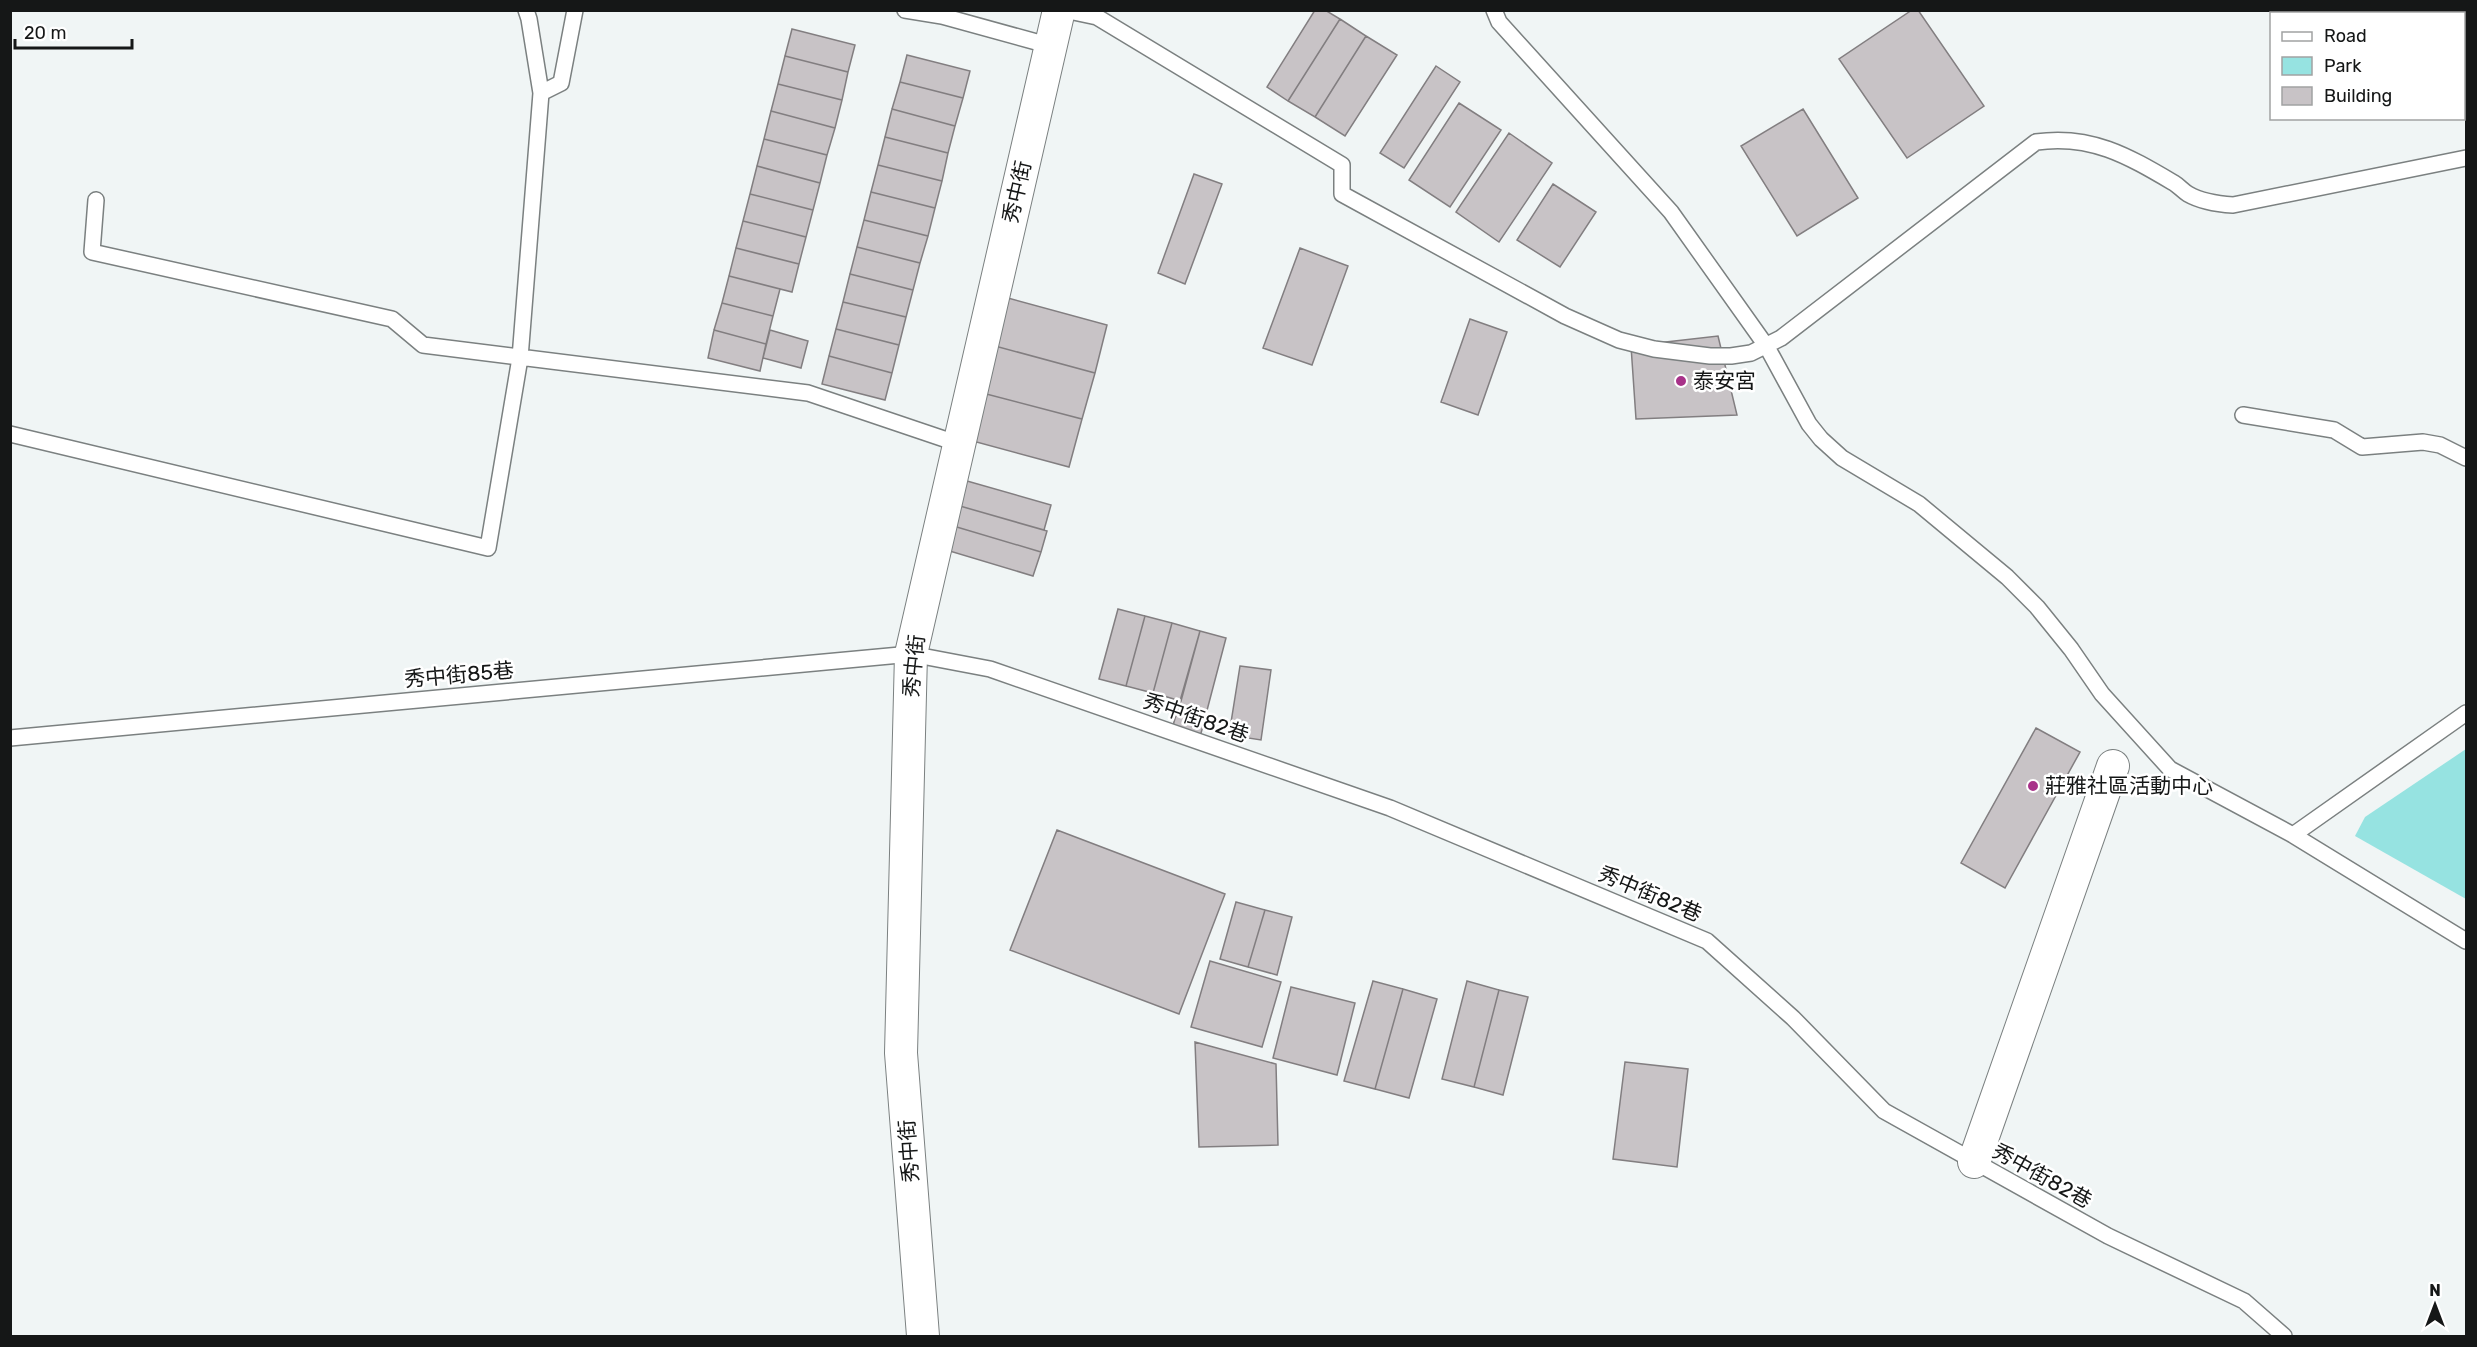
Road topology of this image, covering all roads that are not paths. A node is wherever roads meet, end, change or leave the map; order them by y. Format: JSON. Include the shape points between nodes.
{"nodes":[{"id":1,"x":526,"y":10,"type":"edge"},
{"id":2,"x":575,"y":10,"type":"edge"},
{"id":3,"x":905,"y":10,"type":"edge"},
{"id":4,"x":1059,"y":10,"type":"edge"},
{"id":5,"x":1064,"y":10,"type":"edge"},
{"id":6,"x":1494,"y":10,"type":"edge"},
{"id":7,"x":1051,"y":46,"type":"junction"},
{"id":8,"x":541,"y":93,"type":"junction"},
{"id":9,"x":2466,"y":158,"type":"edge"},
{"id":10,"x":96,"y":200,"type":"dead end"},
{"id":11,"x":1767,"y":347,"type":"junction"},
{"id":12,"x":520,"y":358,"type":"junction"},
{"id":13,"x":2243,"y":415,"type":"dead end"},
{"id":14,"x":10,"y":434,"type":"edge"},
{"id":15,"x":959,"y":444,"type":"junction"},
{"id":16,"x":2466,"y":458,"type":"edge"},
{"id":17,"x":911,"y":654,"type":"junction"},
{"id":18,"x":2466,"y":712,"type":"edge"},
{"id":19,"x":10,"y":738,"type":"edge"},
{"id":20,"x":2113,"y":766,"type":"dead end"},
{"id":21,"x":2293,"y":835,"type":"junction"},
{"id":22,"x":2466,"y":941,"type":"edge"},
{"id":23,"x":1974,"y":1162,"type":"junction"},
{"id":24,"x":923,"y":1336,"type":"edge"},
{"id":25,"x":2284,"y":1336,"type":"edge"}],
"edges":[{"from":1,"to":8,"type":"lane"},
{"from":2,"to":8,"type":"lane","via":[[561,83]]},
{"from":3,"to":7,"type":"lane","via":[[942,16]]},
{"from":4,"to":7,"type":"street","name":"秀中街"},
{"from":5,"to":11,"type":"lane","via":[[1097,17],[1342,165],[1342,194],[1591,329],[1654,349],[1710,356],[1731,356]]},
{"from":6,"to":11,"type":"lane","via":[[1499,22],[1671,212]]},
{"from":7,"to":15,"type":"street","name":"秀中街"},
{"from":8,"to":12,"type":"lane"},
{"from":9,"to":11,"type":"lane","via":[[2233,205],[2188,194],[2102,146],[2080,140],[2036,142]]},
{"from":10,"to":12,"type":"lane","via":[[92,252],[392,320],[423,345]]},
{"from":11,"to":21,"type":"lane","via":[[1821,439],[1842,458],[1919,504],[2007,577],[2037,607],[2102,694],[2170,769]]},
{"from":12,"to":14,"type":"lane","via":[[488,548]]},
{"from":12,"to":15,"type":"lane","via":[[808,393]]},
{"from":13,"to":16,"type":"lane","via":[[2334,430],[2362,447],[2422,442],[2440,445]]},
{"from":15,"to":17,"type":"street","name":"秀中街"},
{"from":17,"to":19,"type":"lane","name":"秀中街85巷"},
{"from":17,"to":23,"type":"lane","name":"秀中街82巷","via":[[990,669],[1390,808],[1707,941],[1793,1018],[1884,1111]]},
{"from":17,"to":24,"type":"street","name":"秀中街","via":[[901,1053]]},
{"from":18,"to":21,"type":"lane"},
{"from":20,"to":23,"type":"street"},
{"from":21,"to":22,"type":"lane"},
{"from":23,"to":25,"type":"lane","name":"秀中街82巷","via":[[2108,1236],[2244,1301]]}]}
